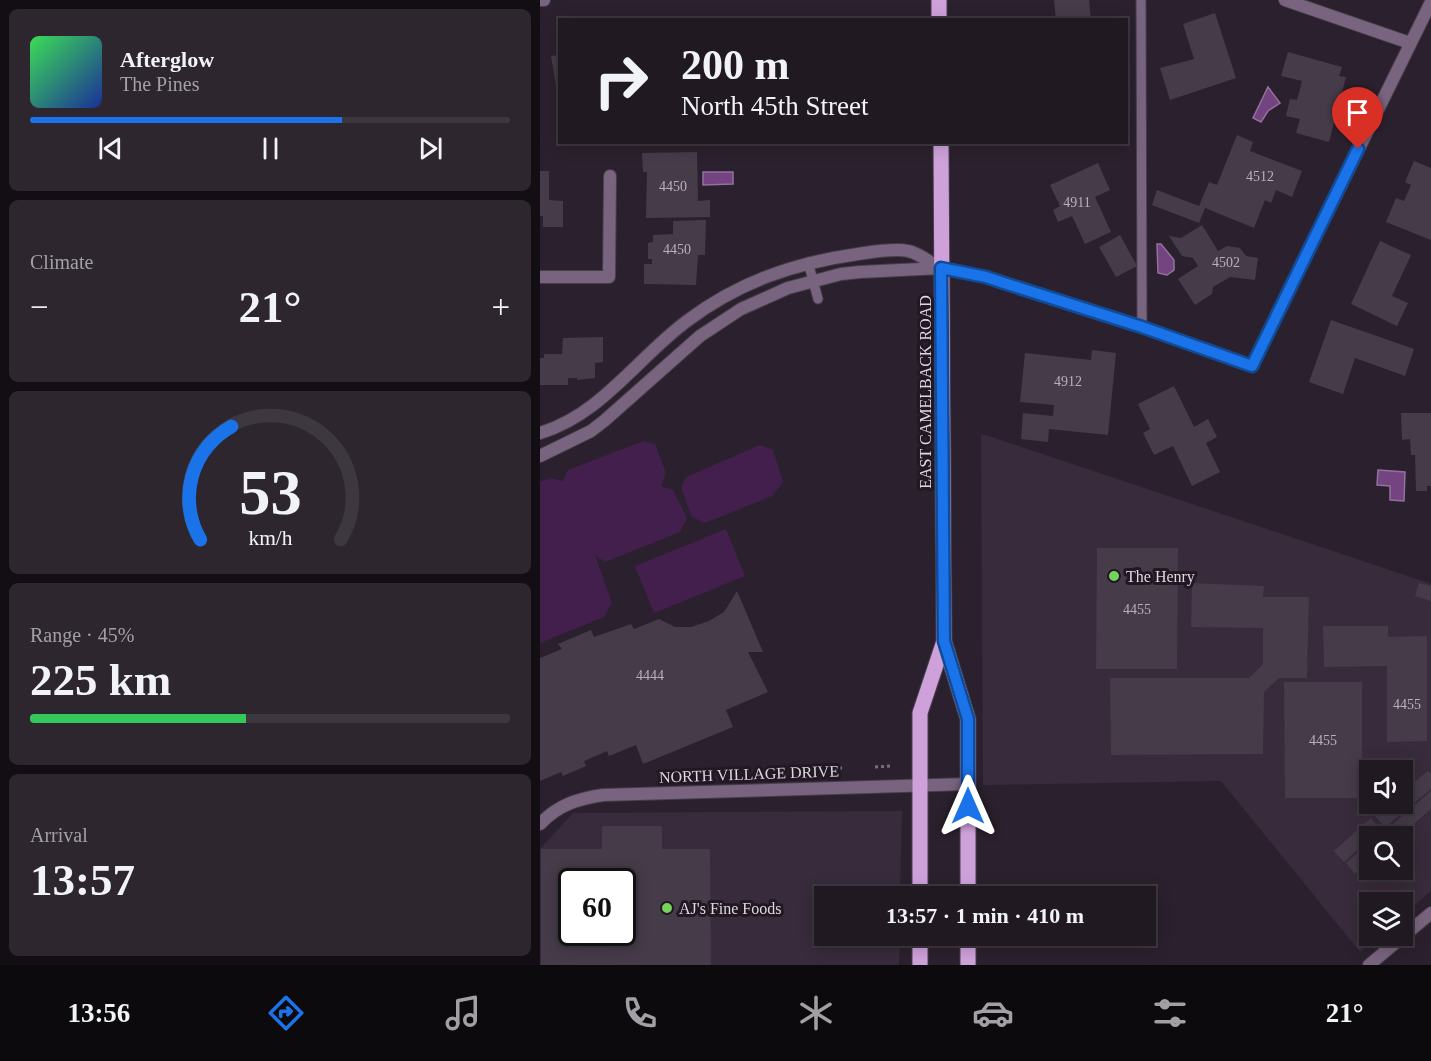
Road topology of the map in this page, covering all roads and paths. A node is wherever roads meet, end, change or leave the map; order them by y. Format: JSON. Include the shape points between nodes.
{"nodes":[{"id":1,"x":939,"y":0,"type":"edge"},
{"id":2,"x":1141,"y":0,"type":"edge"},
{"id":3,"x":1285,"y":0,"type":"edge"},
{"id":4,"x":1431,"y":2,"type":"edge"},
{"id":5,"x":939,"y":18,"type":"edge"},
{"id":6,"x":1410,"y":43,"type":"junction"},
{"id":7,"x":941,"y":144,"type":"edge"},
{"id":8,"x":610,"y":176,"type":"dead end"},
{"id":9,"x":808,"y":262,"type":"junction"},
{"id":10,"x":941,"y":268,"type":"junction"},
{"id":11,"x":540,"y":276,"type":"edge"},
{"id":12,"x":814,"y":280,"type":"junction"},
{"id":13,"x":818,"y":299,"type":"dead end"},
{"id":14,"x":1142,"y":327,"type":"junction"},
{"id":15,"x":540,"y":434,"type":"edge"},
{"id":16,"x":540,"y":456,"type":"edge"},
{"id":17,"x":944,"y":641,"type":"junction"},
{"id":18,"x":891,"y":766,"type":"dead end"},
{"id":19,"x":875,"y":767,"type":"dead end"},
{"id":20,"x":833,"y":768,"type":"dead end"},
{"id":21,"x":843,"y":768,"type":"dead end"},
{"id":22,"x":919,"y":784,"type":"junction"},
{"id":23,"x":968,"y":784,"type":"junction"},
{"id":24,"x":540,"y":824,"type":"edge"},
{"id":25,"x":920,"y":886,"type":"edge"},
{"id":26,"x":968,"y":886,"type":"edge"},
{"id":27,"x":1431,"y":913,"type":"edge"},
{"id":28,"x":920,"y":946,"type":"edge"},
{"id":29,"x":968,"y":946,"type":"edge"},
{"id":30,"x":920,"y":965,"type":"edge"},
{"id":31,"x":968,"y":965,"type":"edge"},
{"id":32,"x":1369,"y":965,"type":"edge"}],
"edges":[{"from":1,"to":5,"type":"main road"},
{"from":2,"to":14,"type":"lane"},
{"from":3,"to":6,"type":"street"},
{"from":4,"to":6,"type":"street"},
{"from":6,"to":14,"type":"street","via":[[1252,366]]},
{"from":7,"to":10,"type":"main road","name":"EAST CAMELBACK ROAD"},
{"from":8,"to":11,"type":"street","via":[[609,277]]},
{"from":9,"to":10,"type":"street","via":[[909,251]]},
{"from":9,"to":12,"type":"lane"},
{"from":9,"to":15,"type":"street","via":[[748,283],[687,321],[591,405]]},
{"from":10,"to":12,"type":"street","via":[[860,272]]},
{"from":10,"to":14,"type":"street","via":[[986,277]]},
{"from":10,"to":17,"type":"main road","name":"EAST CAMELBACK ROAD"},
{"from":12,"to":13,"type":"lane"},
{"from":12,"to":16,"type":"street","via":[[765,297],[731,315],[700,336],[604,421]]},
{"from":17,"to":22,"type":"main road","name":"EAST CAMELBACK ROAD","via":[[920,713]]},
{"from":17,"to":23,"type":"main road","name":"EAST CAMELBACK ROAD","via":[[968,719]]},
{"from":18,"to":19,"type":"path"},
{"from":20,"to":21,"type":"path"},
{"from":22,"to":23,"type":"street","name":"NORTH VILLAGE DRIVE"},
{"from":22,"to":24,"type":"street","name":"NORTH VILLAGE DRIVE","via":[[603,795],[571,801]]},
{"from":22,"to":25,"type":"main road","name":"EAST CAMELBACK ROAD"},
{"from":23,"to":26,"type":"main road","name":"EAST CAMELBACK ROAD"},
{"from":27,"to":32,"type":"street"},
{"from":28,"to":30,"type":"main road"},
{"from":29,"to":31,"type":"main road"}]}
